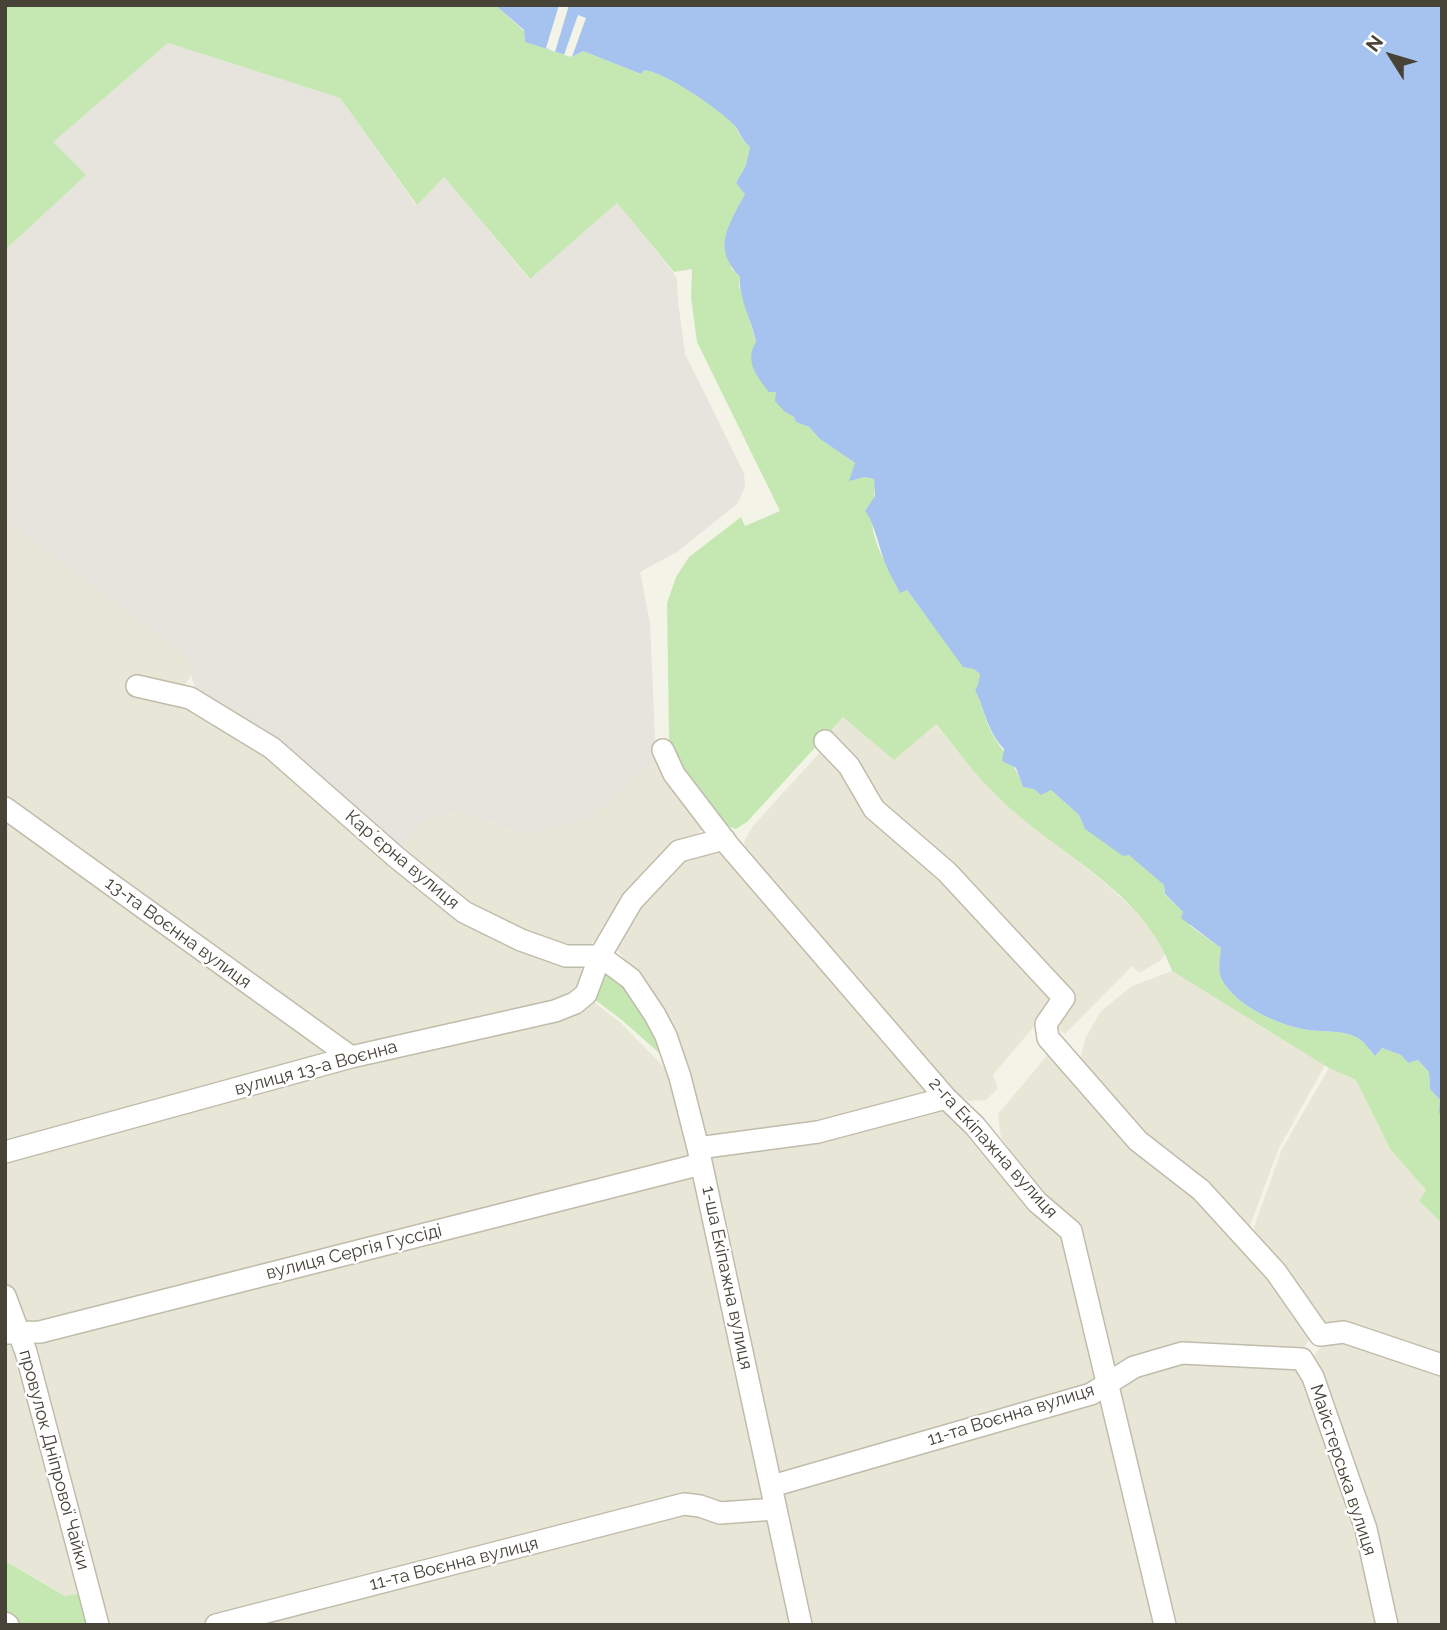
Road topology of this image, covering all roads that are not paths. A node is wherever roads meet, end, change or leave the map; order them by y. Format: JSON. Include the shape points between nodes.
{"nodes":[{"id":1,"x":137,"y":686,"type":"dead end"},
{"id":2,"x":825,"y":741,"type":"dead end"},
{"id":3,"x":663,"y":751,"type":"dead end"},
{"id":4,"x":5,"y":808,"type":"edge"},
{"id":5,"x":724,"y":839,"type":"junction"},
{"id":6,"x":600,"y":956,"type":"junction"},
{"id":7,"x":351,"y":1058,"type":"junction"},
{"id":8,"x":946,"y":1098,"type":"junction"},
{"id":9,"x":5,"y":1152,"type":"edge"},
{"id":10,"x":700,"y":1156,"type":"junction"},
{"id":11,"x":5,"y":1296,"type":"edge"},
{"id":12,"x":12,"y":1333,"type":"edge"},
{"id":13,"x":1321,"y":1335,"type":"junction"},
{"id":14,"x":1302,"y":1359,"type":"junction"},
{"id":15,"x":1442,"y":1365,"type":"edge"},
{"id":16,"x":1107,"y":1384,"type":"junction"},
{"id":17,"x":772,"y":1486,"type":"junction"},
{"id":18,"x":775,"y":1509,"type":"junction"},
{"id":19,"x":99,"y":1625,"type":"edge"},
{"id":20,"x":216,"y":1625,"type":"edge"},
{"id":21,"x":801,"y":1625,"type":"edge"},
{"id":22,"x":1165,"y":1625,"type":"edge"},
{"id":23,"x":1387,"y":1625,"type":"edge"}],
"edges":[{"from":1,"to":6,"type":"street","name":"Карʼєрна вулиця","via":[[190,698],[272,748],[464,912],[520,940],[566,956]]},
{"from":2,"to":13,"type":"street","via":[[849,766],[874,809],[947,872],[1064,998],[1046,1024],[1048,1038],[1138,1140],[1202,1190],[1276,1272]]},
{"from":3,"to":5,"type":"street","name":"2-га Екіпажна вулиця","via":[[674,774]]},
{"from":4,"to":7,"type":"street","name":"13-та Воєнна вулиця"},
{"from":5,"to":6,"type":"street","via":[[679,851],[632,901]]},
{"from":5,"to":8,"type":"street","name":"2-га Екіпажна вулиця"},
{"from":6,"to":7,"type":"street","name":"вулиця 13-а Воєнна","via":[[586,994],[575,1003]]},
{"from":6,"to":10,"type":"street","name":"1-ша Екіпажна вулиця","via":[[631,979],[661,1025]]},
{"from":7,"to":9,"type":"street","name":"вулиця 13-а Воєнна"},
{"from":8,"to":10,"type":"street","name":"вулиця Сергія Гуссіді","via":[[818,1132]]},
{"from":8,"to":16,"type":"street","name":"2-га Екіпажна вулиця","via":[[1037,1202],[1071,1231]]},
{"from":10,"to":12,"type":"street","name":"вулиця Сергія Гуссіді","via":[[40,1332]]},
{"from":10,"to":17,"type":"street","name":"1-ша Екіпажна вулиця"},
{"from":11,"to":12,"type":"street","name":"провулок Дніпрової Чайки"},
{"from":12,"to":19,"type":"street","name":"провулок Дніпрової Чайки"},
{"from":13,"to":14,"type":"street"},
{"from":13,"to":15,"type":"street","via":[[1344,1332]]},
{"from":14,"to":16,"type":"street","name":"11-та Воєнна вулиця","via":[[1182,1353],[1134,1367]]},
{"from":14,"to":23,"type":"street","name":"Майстерська вулиця","via":[[1313,1377],[1366,1529]]},
{"from":16,"to":17,"type":"street","name":"11-та Воєнна вулиця","via":[[1091,1394]]},
{"from":16,"to":22,"type":"street","name":"2-га Екіпажна вулиця"},
{"from":17,"to":18,"type":"street","name":"1-ша Екіпажна вулиця"},
{"from":18,"to":20,"type":"street","name":"11-та Воєнна вулиця","via":[[720,1513],[684,1504]]},
{"from":18,"to":21,"type":"street","name":"1-ша Екіпажна вулиця"}]}
